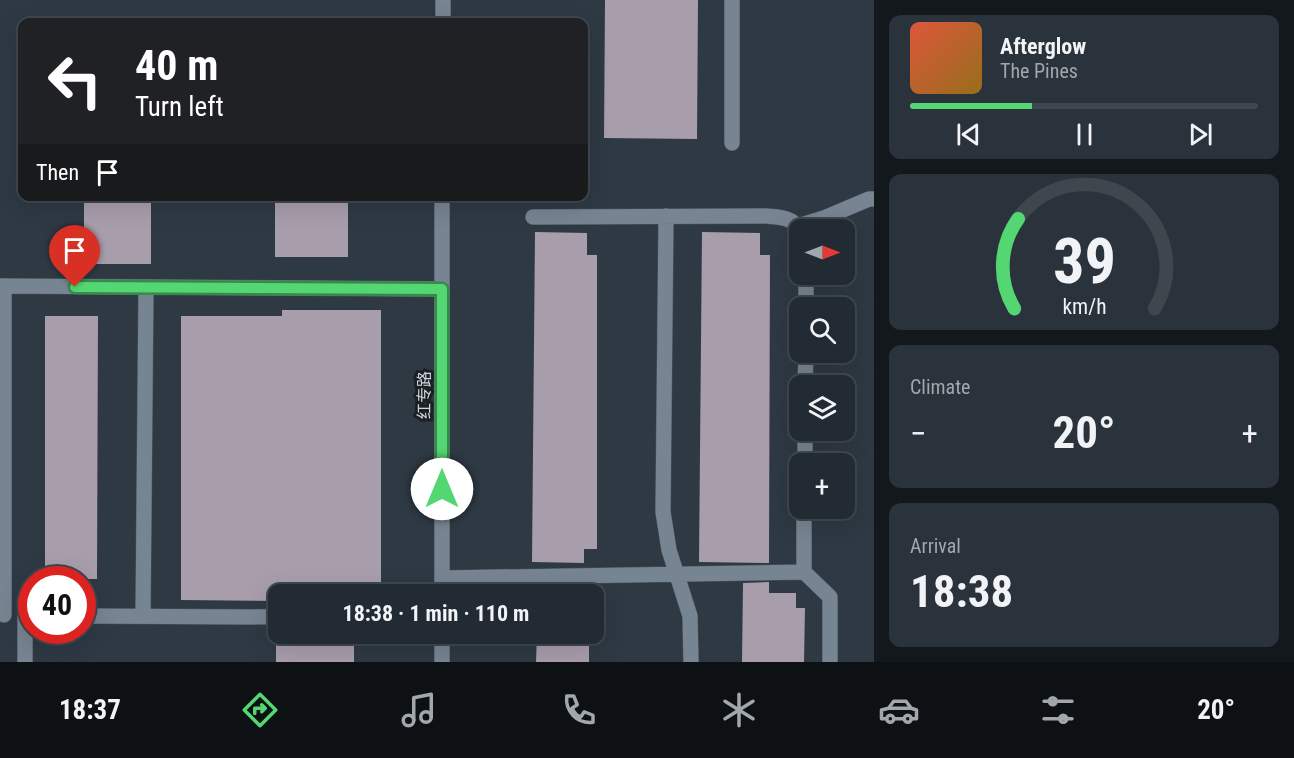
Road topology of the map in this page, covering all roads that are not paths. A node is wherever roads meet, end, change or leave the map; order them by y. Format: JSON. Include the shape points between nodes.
{"nodes":[{"id":1,"x":443,"y":0,"type":"edge"},
{"id":2,"x":732,"y":0,"type":"edge"},
{"id":3,"x":443,"y":18,"type":"edge"},
{"id":4,"x":732,"y":143,"type":"dead end"},
{"id":5,"x":874,"y":199,"type":"edge"},
{"id":6,"x":442,"y":201,"type":"edge"},
{"id":7,"x":666,"y":216,"type":"junction"},
{"id":8,"x":533,"y":217,"type":"dead end"},
{"id":9,"x":822,"y":219,"type":"edge"},
{"id":10,"x":789,"y":220,"type":"edge"},
{"id":11,"x":2,"y":286,"type":"edge"},
{"id":12,"x":146,"y":287,"type":"junction"},
{"id":13,"x":442,"y":289,"type":"junction"},
{"id":14,"x":804,"y":519,"type":"edge"},
{"id":15,"x":804,"y":572,"type":"junction"},
{"id":16,"x":678,"y":574,"type":"junction"},
{"id":17,"x":442,"y":578,"type":"junction"},
{"id":18,"x":442,"y":584,"type":"edge"},
{"id":19,"x":2,"y":615,"type":"edge"},
{"id":20,"x":18,"y":616,"type":"edge"},
{"id":21,"x":96,"y":616,"type":"edge"},
{"id":22,"x":143,"y":616,"type":"junction"},
{"id":23,"x":268,"y":617,"type":"edge"},
{"id":24,"x":26,"y":644,"type":"edge"},
{"id":25,"x":442,"y":644,"type":"edge"},
{"id":26,"x":25,"y":662,"type":"edge"},
{"id":27,"x":442,"y":662,"type":"edge"},
{"id":28,"x":691,"y":662,"type":"edge"},
{"id":29,"x":830,"y":662,"type":"edge"}],
"edges":[{"from":1,"to":3,"type":"street"},
{"from":2,"to":4,"type":"street"},
{"from":5,"to":9,"type":"street"},
{"from":6,"to":13,"type":"street","name":"红专路"},
{"from":7,"to":8,"type":"street"},
{"from":7,"to":10,"type":"street","via":[[766,216]]},
{"from":7,"to":16,"type":"street","via":[[663,512],[669,550]]},
{"from":11,"to":12,"type":"street"},
{"from":11,"to":19,"type":"street"},
{"from":12,"to":13,"type":"street"},
{"from":12,"to":22,"type":"street"},
{"from":13,"to":17,"type":"street","name":"红专路"},
{"from":14,"to":15,"type":"street"},
{"from":15,"to":16,"type":"street"},
{"from":15,"to":29,"type":"street","via":[[830,597]]},
{"from":16,"to":17,"type":"street"},
{"from":16,"to":28,"type":"street","via":[[690,616]]},
{"from":17,"to":18,"type":"street","name":"红专路"},
{"from":19,"to":20,"type":"street"},
{"from":21,"to":22,"type":"street"},
{"from":22,"to":23,"type":"street"},
{"from":24,"to":26,"type":"street"},
{"from":25,"to":27,"type":"street"}]}
